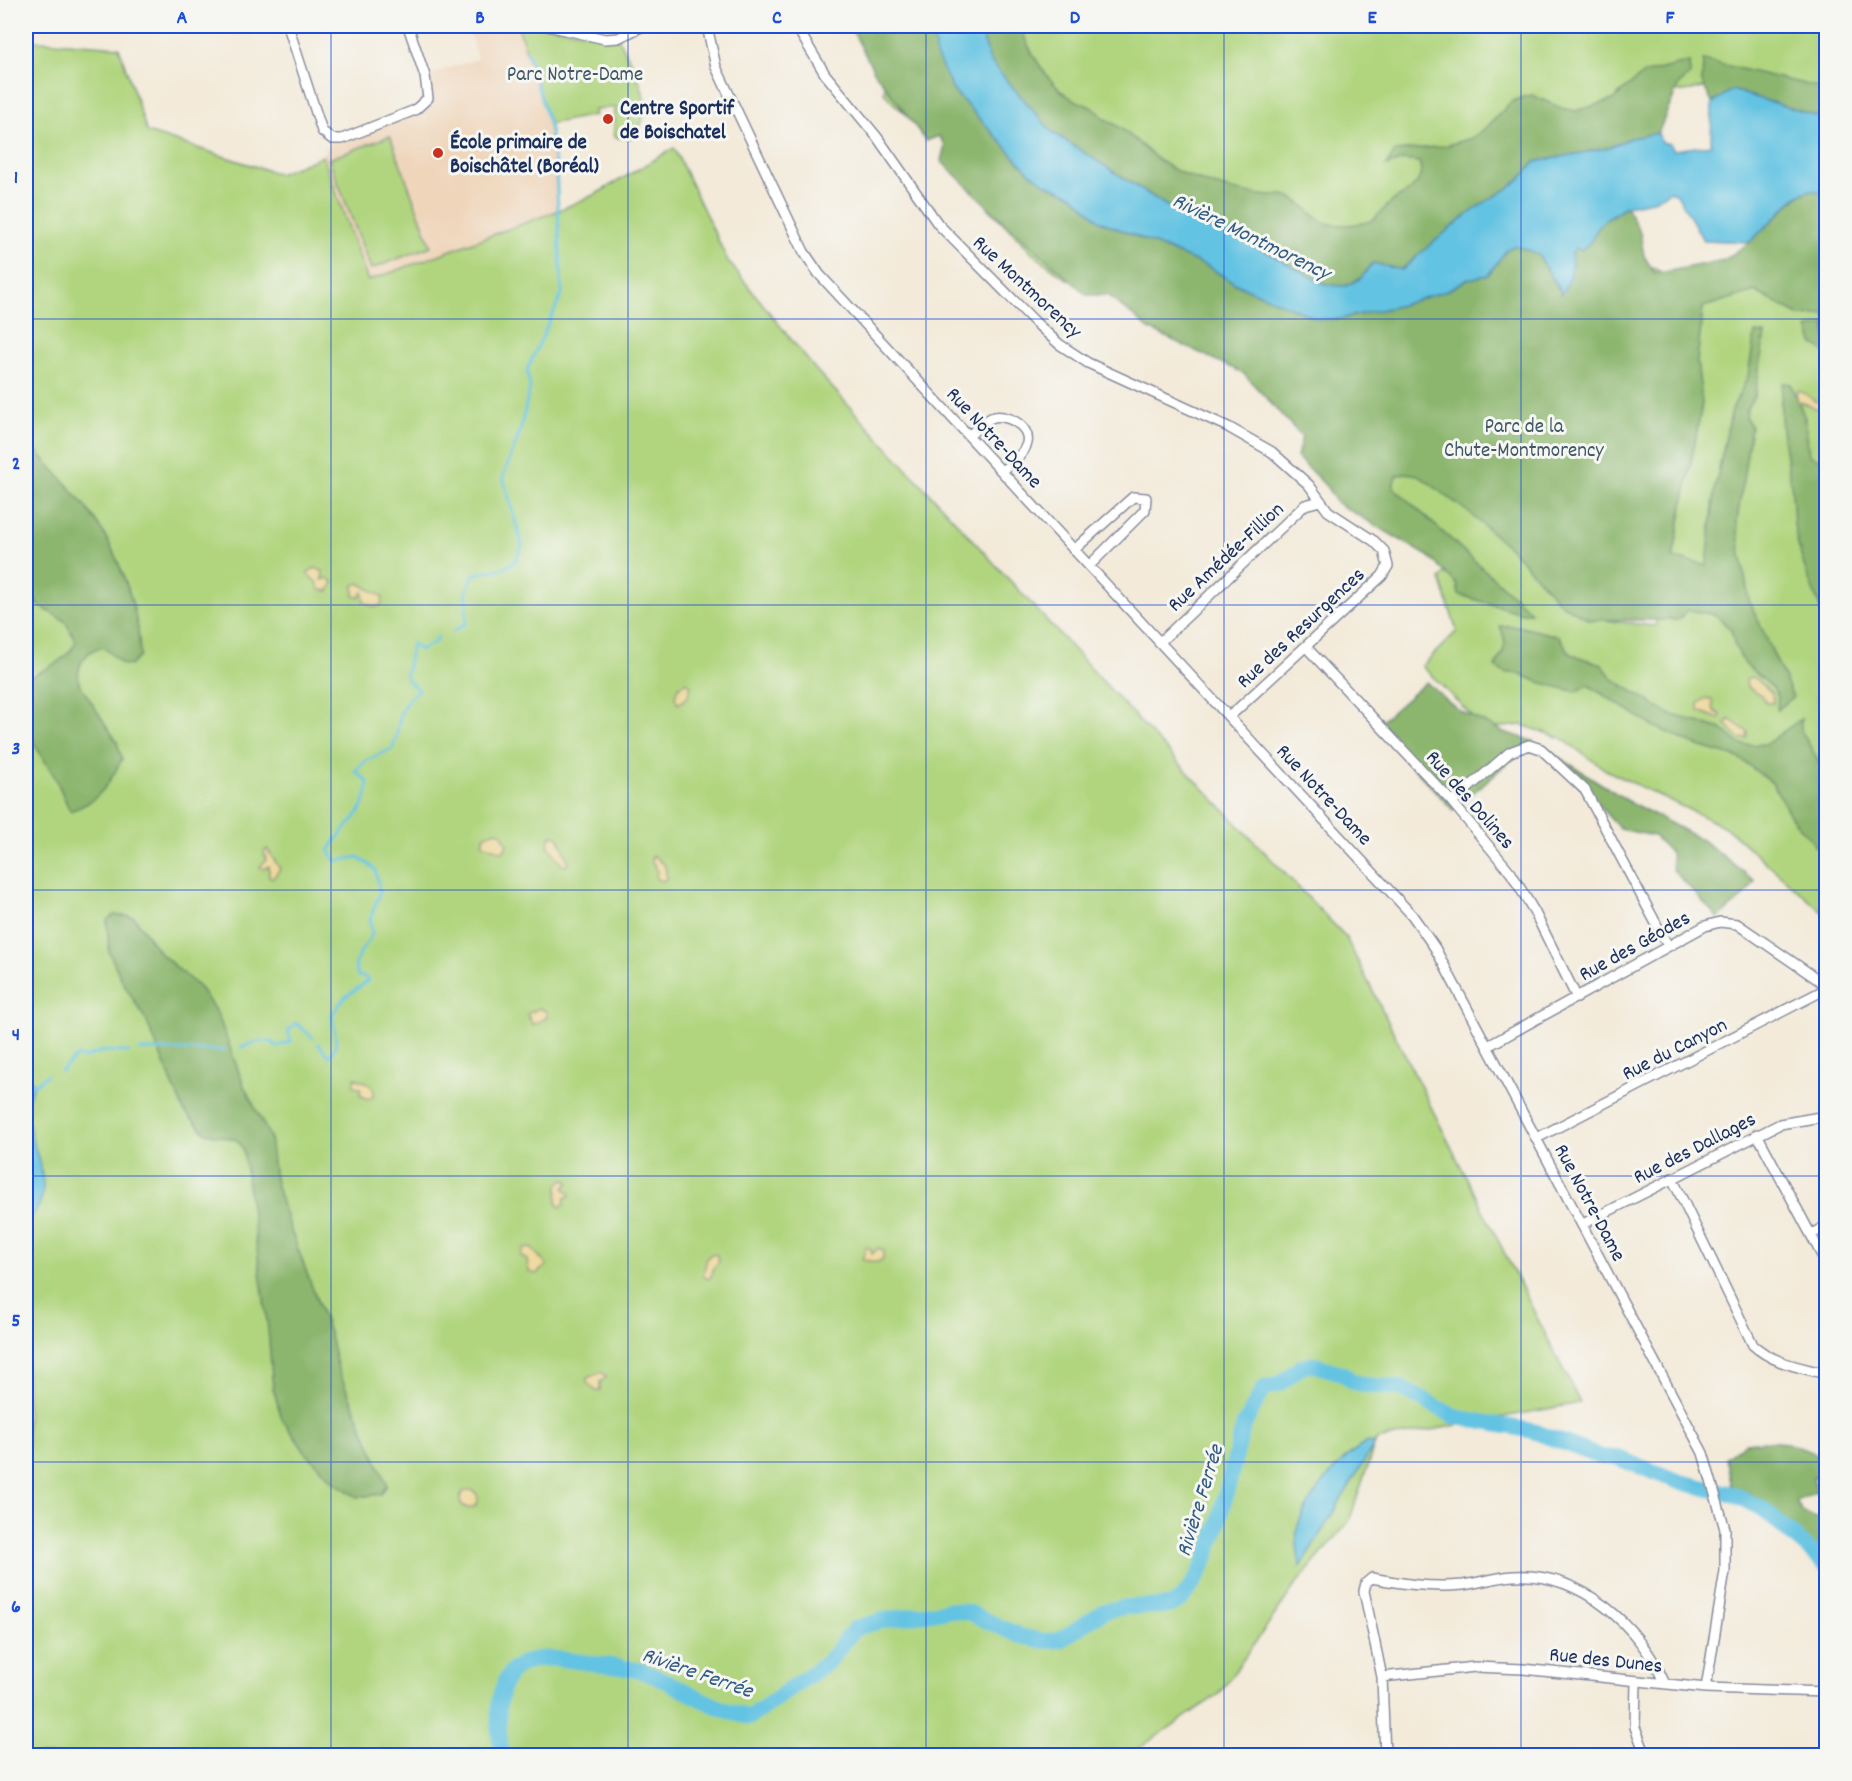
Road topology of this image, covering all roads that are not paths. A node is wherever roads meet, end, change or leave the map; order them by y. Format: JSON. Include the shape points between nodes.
{"nodes":[{"id":1,"x":288,"y":26,"type":"edge"},
{"id":2,"x":408,"y":26,"type":"edge"},
{"id":3,"x":548,"y":26,"type":"edge"},
{"id":4,"x":643,"y":26,"type":"edge"},
{"id":5,"x":706,"y":26,"type":"edge"},
{"id":6,"x":796,"y":26,"type":"edge"},
{"id":7,"x":629,"y":28,"type":"edge"},
{"id":8,"x":969,"y":436,"type":"junction"},
{"id":9,"x":1002,"y":471,"type":"junction"},
{"id":10,"x":1320,"y":501,"type":"junction"},
{"id":11,"x":1076,"y":549,"type":"junction"},
{"id":12,"x":1388,"y":558,"type":"joint"},
{"id":13,"x":1089,"y":566,"type":"junction"},
{"id":14,"x":1159,"y":642,"type":"junction"},
{"id":15,"x":1306,"y":647,"type":"junction"},
{"id":16,"x":1229,"y":717,"type":"junction"},
{"id":17,"x":1452,"y":802,"type":"junction"},
{"id":18,"x":1668,"y":946,"type":"junction"},
{"id":19,"x":1827,"y":987,"type":"edge"},
{"id":20,"x":1577,"y":998,"type":"junction"},
{"id":21,"x":1488,"y":1046,"type":"junction"},
{"id":22,"x":1827,"y":1116,"type":"edge"},
{"id":23,"x":1757,"y":1134,"type":"junction"},
{"id":24,"x":1537,"y":1138,"type":"junction"},
{"id":25,"x":1672,"y":1178,"type":"junction"},
{"id":26,"x":1582,"y":1224,"type":"junction"},
{"id":27,"x":1827,"y":1226,"type":"edge"},
{"id":28,"x":1812,"y":1234,"type":"junction"},
{"id":29,"x":1827,"y":1263,"type":"edge"},
{"id":30,"x":1827,"y":1374,"type":"edge"},
{"id":31,"x":1382,"y":1677,"type":"junction"},
{"id":32,"x":1636,"y":1682,"type":"junction"},
{"id":33,"x":1665,"y":1684,"type":"junction"},
{"id":34,"x":1706,"y":1688,"type":"junction"},
{"id":35,"x":1827,"y":1692,"type":"edge"},
{"id":36,"x":1385,"y":1755,"type":"edge"},
{"id":37,"x":1646,"y":1755,"type":"edge"}],
"edges":[{"from":1,"to":2,"type":"street","via":[[322,131],[332,139],[342,139],[415,110],[428,98]]},
{"from":3,"to":7,"type":"street","via":[[605,39],[618,38]]},
{"from":4,"to":7,"type":"street"},
{"from":5,"to":8,"type":"street","name":"Rue Notre-Dame","via":[[716,67],[804,252],[819,274]]},
{"from":6,"to":10,"type":"street","name":"Rue Montmorency","via":[[825,74],[877,137],[938,224],[1059,344],[1088,363],[1228,427],[1272,452],[1299,474]]},
{"from":8,"to":9,"type":"street","name":"Rue Notre-Dame"},
{"from":8,"to":9,"type":"street","via":[[998,416],[1020,425],[1027,443]]},
{"from":9,"to":11,"type":"street","name":"Rue Notre-Dame"},
{"from":10,"to":12,"type":"street","name":"Rue Montmorency","via":[[1344,524],[1374,541]]},
{"from":10,"to":14,"type":"street","name":"Rue Amédée-Fillion","via":[[1305,505]]},
{"from":11,"to":13,"type":"street","name":"Rue Notre-Dame"},
{"from":11,"to":13,"type":"street","via":[[1133,497],[1146,498],[1145,510]]},
{"from":12,"to":15,"type":"street","name":"Rue des Resurgences","via":[[1382,576]]},
{"from":13,"to":14,"type":"street","name":"Rue Notre-Dame"},
{"from":14,"to":16,"type":"street","name":"Rue Notre-Dame"},
{"from":15,"to":16,"type":"street","name":"Rue des Resurgences"},
{"from":15,"to":17,"type":"street","name":"Rue des Dolines"},
{"from":16,"to":21,"type":"street","name":"Rue Notre-Dame","via":[[1412,915],[1435,948]]},
{"from":17,"to":18,"type":"street","via":[[1510,752],[1529,746],[1541,749],[1585,790]]},
{"from":17,"to":20,"type":"street","name":"Rue des Dolines","via":[[1511,873]]},
{"from":18,"to":19,"type":"street","name":"Rue des Géodes","via":[[1705,926],[1720,922],[1737,924]]},
{"from":18,"to":20,"type":"street","name":"Rue des Géodes"},
{"from":19,"to":24,"type":"street","name":"Rue du Canyon"},
{"from":20,"to":21,"type":"street","name":"Rue des Géodes"},
{"from":21,"to":24,"type":"street","name":"Rue Notre-Dame"},
{"from":22,"to":23,"type":"street","name":"Rue des Dallages","via":[[1780,1124]]},
{"from":23,"to":25,"type":"street","name":"Rue des Dallages"},
{"from":23,"to":28,"type":"street"},
{"from":24,"to":26,"type":"street","name":"Rue Notre-Dame"},
{"from":25,"to":26,"type":"street","name":"Rue des Dallages"},
{"from":25,"to":30,"type":"street","via":[[1753,1345],[1778,1362]]},
{"from":26,"to":34,"type":"street","name":"Rue Notre-Dame","via":[[1703,1453],[1719,1503],[1725,1529],[1725,1571]]},
{"from":27,"to":28,"type":"street"},
{"from":28,"to":29,"type":"street"},
{"from":31,"to":32,"type":"street","name":"Rue des Dunes","via":[[1475,1667]]},
{"from":31,"to":33,"type":"street","via":[[1364,1591],[1371,1578],[1429,1587],[1514,1576],[1550,1580],[1588,1595],[1620,1618],[1642,1641]]},
{"from":31,"to":36,"type":"street"},
{"from":32,"to":33,"type":"street","name":"Rue des Dunes"},
{"from":32,"to":37,"type":"street","via":[[1635,1727]]},
{"from":33,"to":34,"type":"street","name":"Rue des Dunes"},
{"from":34,"to":35,"type":"street","name":"Rue des Dunes"}]}
